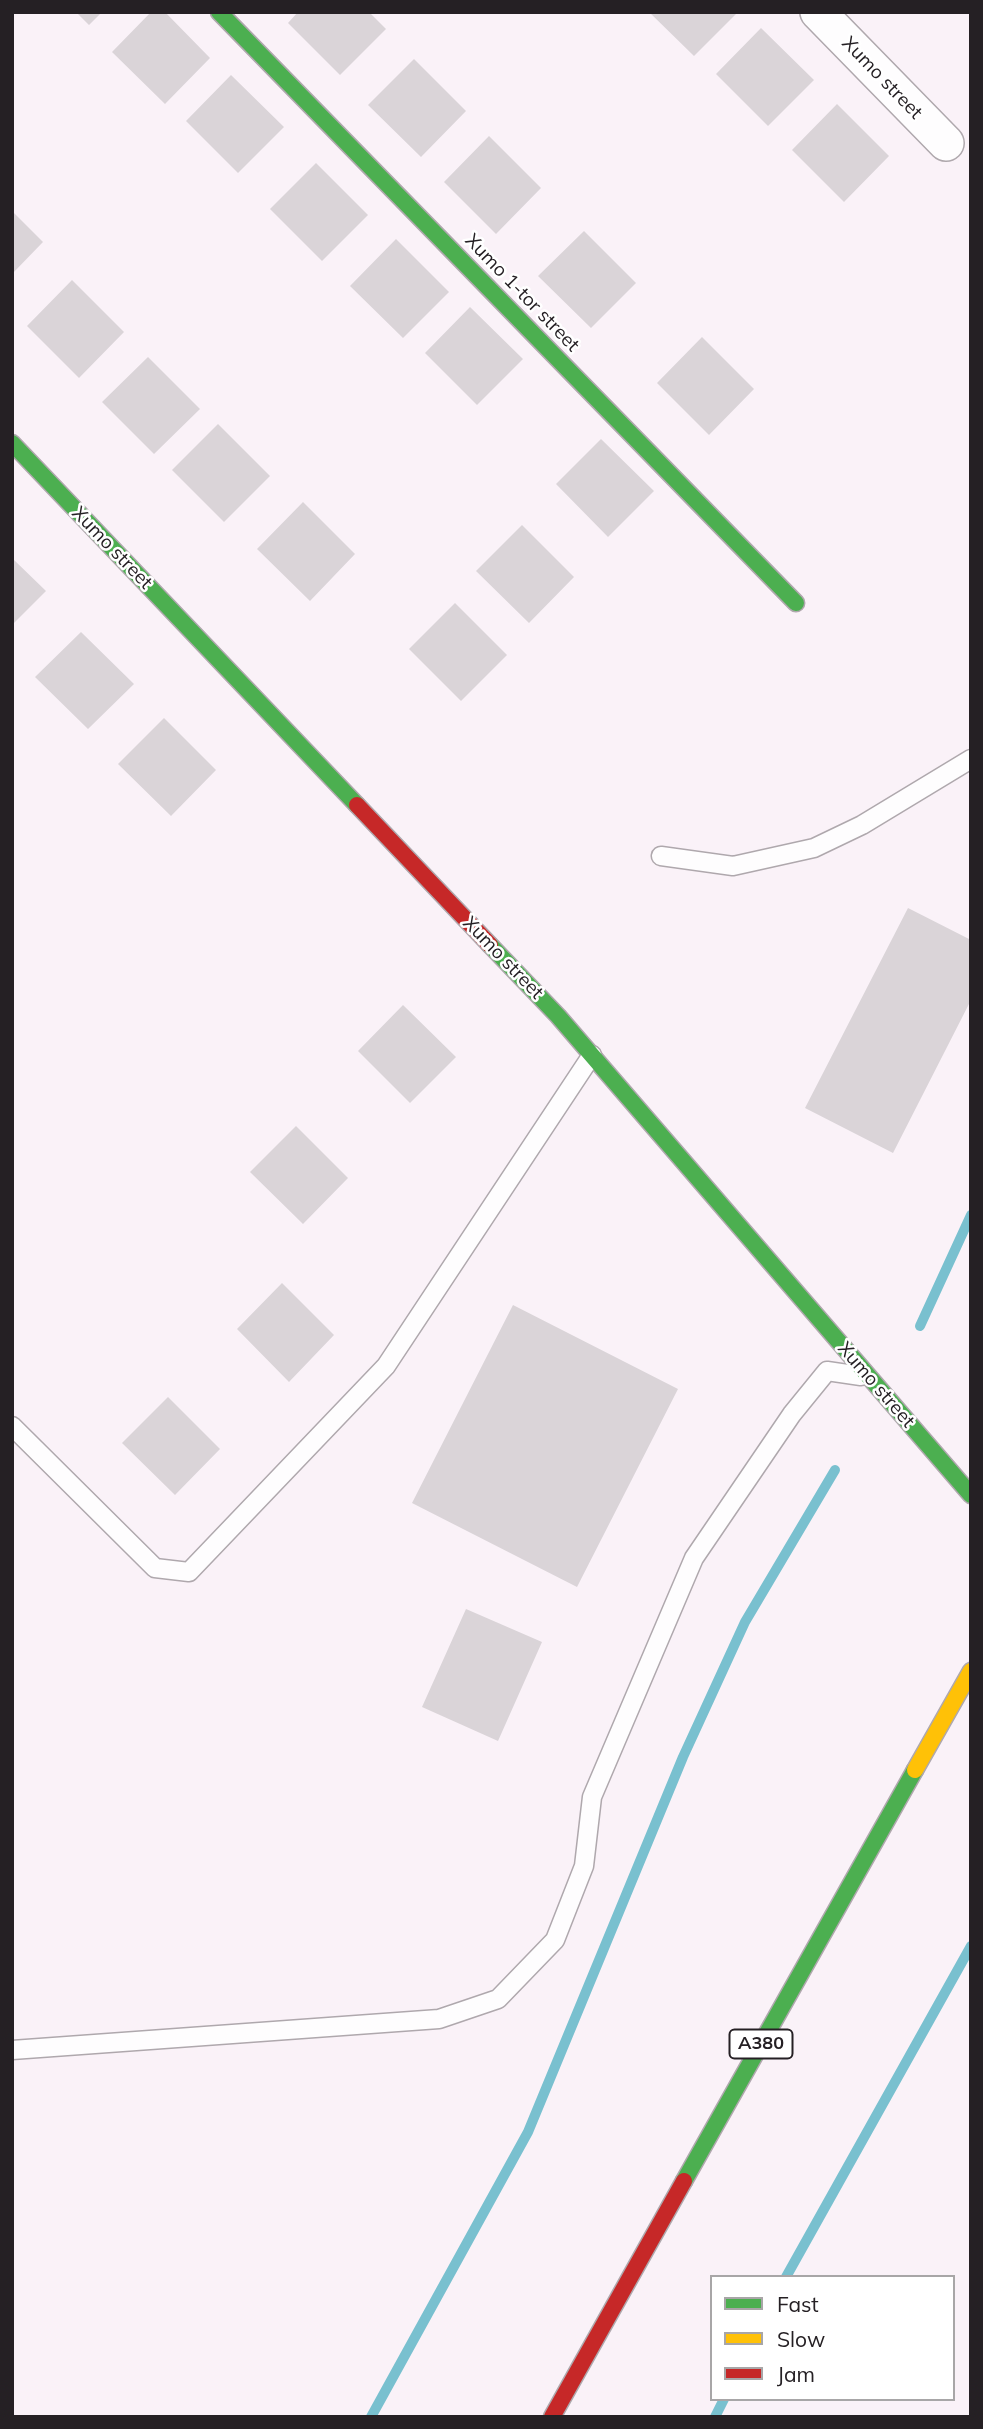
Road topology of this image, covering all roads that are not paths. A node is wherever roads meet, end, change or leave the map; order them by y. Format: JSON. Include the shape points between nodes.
{"nodes":[{"id":1,"x":219,"y":12,"type":"edge"},
{"id":2,"x":818,"y":12,"type":"edge"},
{"id":3,"x":946,"y":143,"type":"dead end"},
{"id":4,"x":12,"y":443,"type":"edge"},
{"id":5,"x":796,"y":603,"type":"dead end"},
{"id":6,"x":971,"y":759,"type":"edge"},
{"id":7,"x":661,"y":856,"type":"dead end"},
{"id":8,"x":592,"y":1055,"type":"junction"},
{"id":9,"x":869,"y":1377,"type":"junction"},
{"id":10,"x":12,"y":1426,"type":"edge"},
{"id":11,"x":971,"y":1495,"type":"edge"},
{"id":12,"x":971,"y":1671,"type":"edge"},
{"id":13,"x":12,"y":2050,"type":"edge"},
{"id":14,"x":552,"y":2417,"type":"edge"}],
"edges":[{"from":1,"to":5,"type":"main road","name":"Xumo 1-tor street"},
{"from":2,"to":3,"type":"street","name":"Xumo street"},
{"from":4,"to":8,"type":"main road","name":"Xumo street"},
{"from":6,"to":7,"type":"lane","via":[[862,825],[814,848],[733,866]]},
{"from":8,"to":9,"type":"main road","name":"Xumo street"},
{"from":8,"to":10,"type":"lane","via":[[386,1366],[189,1572],[155,1568]]},
{"from":9,"to":11,"type":"main road","name":"Xumo street"},
{"from":9,"to":13,"type":"lane","via":[[827,1371],[792,1414],[694,1558],[592,1797],[584,1866],[555,1940],[498,1999],[439,2019]]},
{"from":12,"to":14,"type":"main road","number":"A380"}]}
